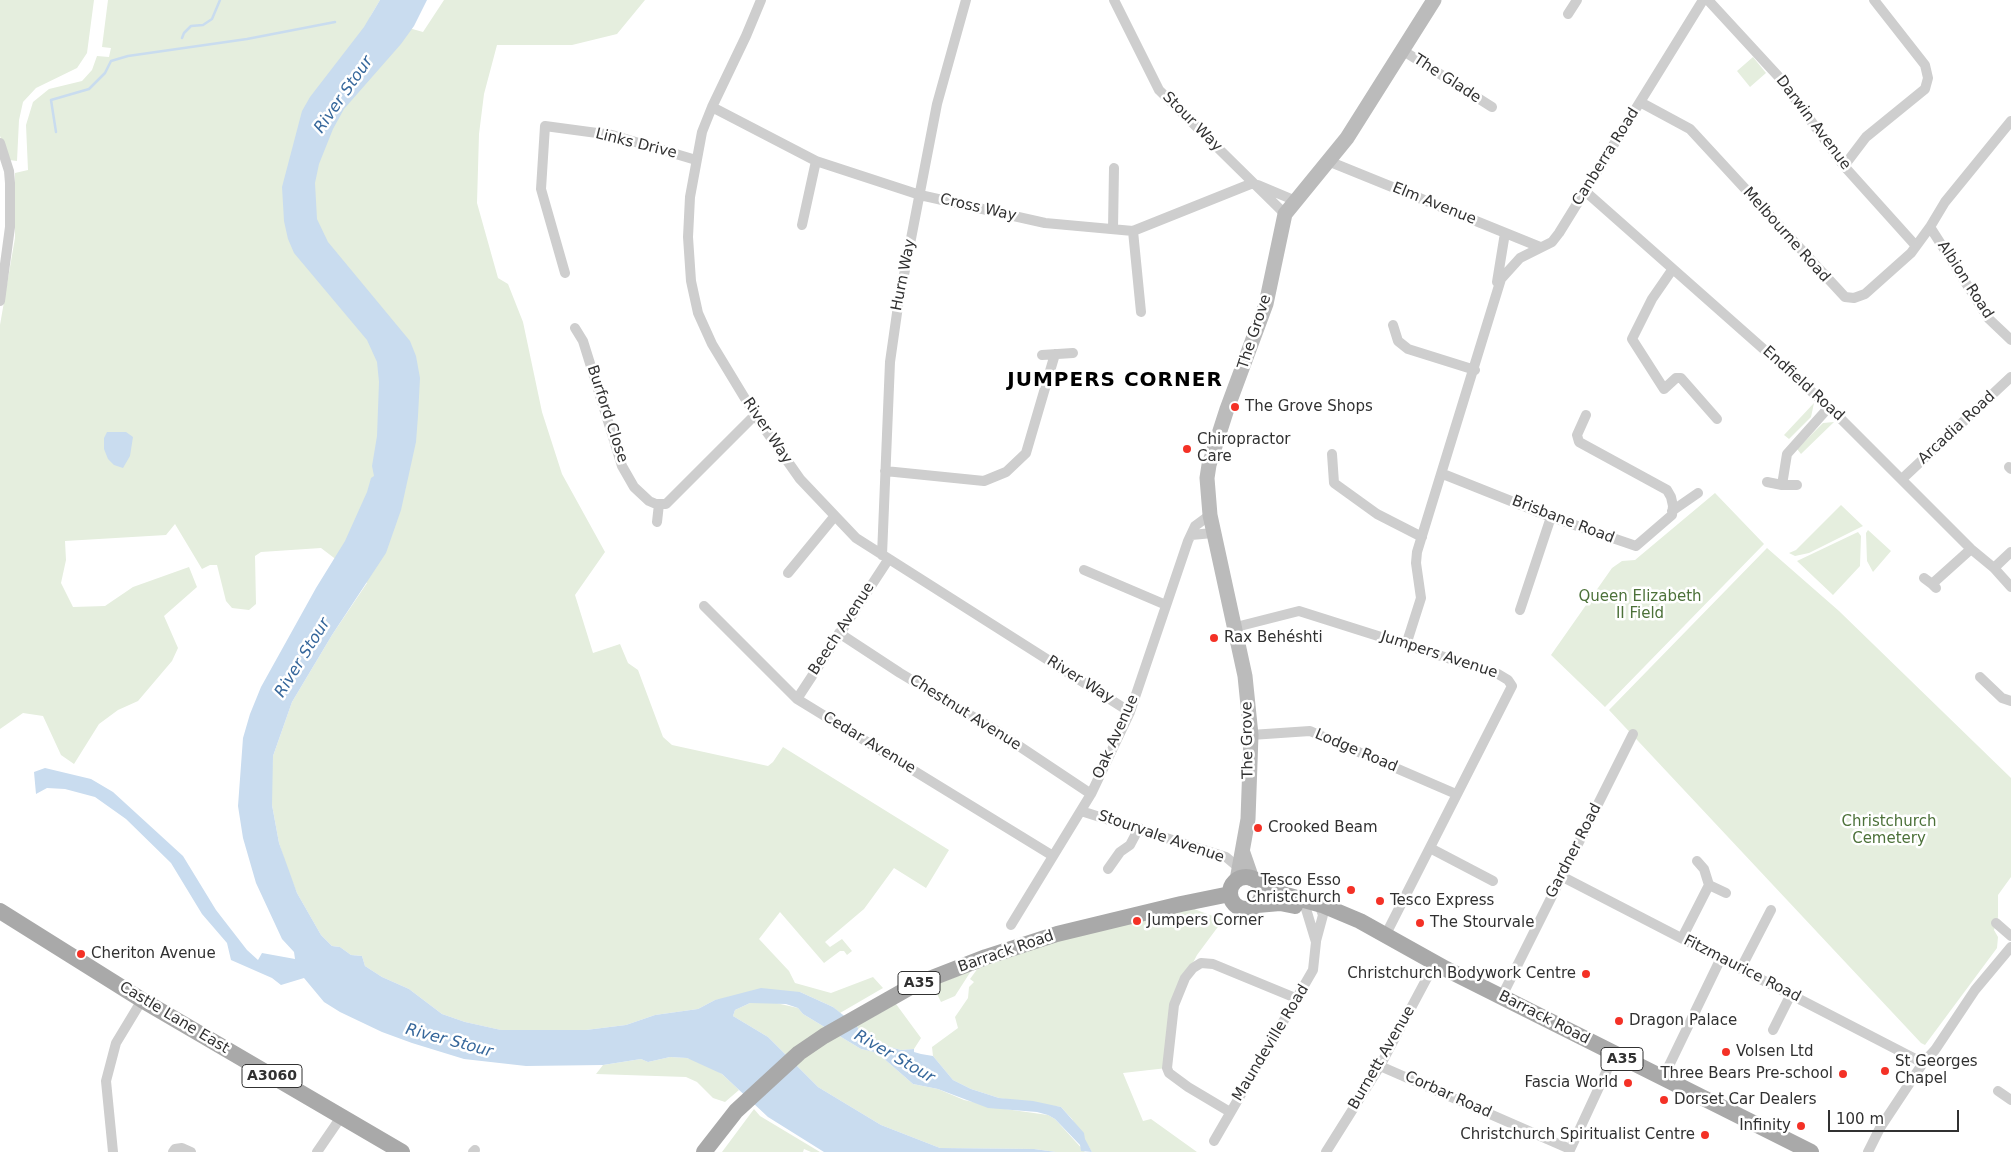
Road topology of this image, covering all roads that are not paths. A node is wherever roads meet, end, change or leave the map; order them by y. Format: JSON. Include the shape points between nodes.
{"nodes":[{"id":1,"x":761,"y":0,"type":"edge"},
{"id":2,"x":966,"y":0,"type":"edge"},
{"id":3,"x":1114,"y":0,"type":"edge"},
{"id":4,"x":1434,"y":0,"type":"edge"},
{"id":5,"x":1577,"y":0,"type":"edge"},
{"id":6,"x":1704,"y":0,"type":"edge"},
{"id":7,"x":1708,"y":0,"type":"edge"},
{"id":8,"x":1874,"y":0,"type":"edge"},
{"id":9,"x":1568,"y":14,"type":"dead end"},
{"id":10,"x":1402,"y":50,"type":"junction"},
{"id":11,"x":1640,"y":102,"type":"junction"},
{"id":12,"x":712,"y":107,"type":"junction"},
{"id":13,"x":1492,"y":107,"type":"dead end"},
{"id":14,"x":2011,"y":121,"type":"edge"},
{"id":15,"x":0,"y":143,"type":"edge"},
{"id":16,"x":696,"y":160,"type":"junction"},
{"id":17,"x":816,"y":161,"type":"junction"},
{"id":18,"x":1328,"y":161,"type":"junction"},
{"id":19,"x":1844,"y":166,"type":"junction"},
{"id":20,"x":1114,"y":168,"type":"dead end"},
{"id":21,"x":1253,"y":183,"type":"junction"},
{"id":22,"x":1586,"y":192,"type":"junction"},
{"id":23,"x":920,"y":194,"type":"junction"},
{"id":24,"x":1296,"y":201,"type":"junction"},
{"id":25,"x":1285,"y":214,"type":"junction"},
{"id":26,"x":802,"y":225,"type":"dead end"},
{"id":27,"x":1930,"y":227,"type":"junction"},
{"id":28,"x":1113,"y":229,"type":"junction"},
{"id":29,"x":1133,"y":231,"type":"junction"},
{"id":30,"x":1505,"y":233,"type":"junction"},
{"id":31,"x":1916,"y":246,"type":"junction"},
{"id":32,"x":1540,"y":247,"type":"junction"},
{"id":33,"x":1672,"y":270,"type":"junction"},
{"id":34,"x":565,"y":273,"type":"dead end"},
{"id":35,"x":1494,"y":298,"type":"junction"},
{"id":36,"x":0,"y":301,"type":"edge"},
{"id":37,"x":1141,"y":312,"type":"dead end"},
{"id":38,"x":1393,"y":325,"type":"dead end"},
{"id":39,"x":575,"y":328,"type":"dead end"},
{"id":40,"x":2011,"y":340,"type":"edge"},
{"id":41,"x":1073,"y":353,"type":"dead end"},
{"id":42,"x":1055,"y":354,"type":"junction"},
{"id":43,"x":1042,"y":355,"type":"dead end"},
{"id":44,"x":1475,"y":370,"type":"junction"},
{"id":45,"x":2011,"y":377,"type":"edge"},
{"id":46,"x":1829,"y":407,"type":"junction"},
{"id":47,"x":754,"y":415,"type":"junction"},
{"id":48,"x":1586,"y":415,"type":"dead end"},
{"id":49,"x":1717,"y":419,"type":"dead end"},
{"id":50,"x":1332,"y":454,"type":"dead end"},
{"id":51,"x":885,"y":471,"type":"junction"},
{"id":52,"x":1443,"y":474,"type":"junction"},
{"id":53,"x":1902,"y":479,"type":"junction"},
{"id":54,"x":1767,"y":482,"type":"dead end"},
{"id":55,"x":1782,"y":485,"type":"junction"},
{"id":56,"x":1797,"y":485,"type":"dead end"},
{"id":57,"x":1698,"y":493,"type":"dead end"},
{"id":58,"x":659,"y":504,"type":"junction"},
{"id":59,"x":1672,"y":511,"type":"junction"},
{"id":60,"x":1210,"y":516,"type":"junction"},
{"id":61,"x":834,"y":517,"type":"junction"},
{"id":62,"x":1551,"y":517,"type":"junction"},
{"id":63,"x":657,"y":522,"type":"dead end"},
{"id":64,"x":1213,"y":533,"type":"junction"},
{"id":65,"x":1191,"y":535,"type":"junction"},
{"id":66,"x":1422,"y":537,"type":"junction"},
{"id":67,"x":1972,"y":549,"type":"junction"},
{"id":68,"x":2011,"y":552,"type":"edge"},
{"id":69,"x":885,"y":558,"type":"junction"},
{"id":70,"x":1994,"y":568,"type":"junction"},
{"id":71,"x":1084,"y":570,"type":"dead end"},
{"id":72,"x":788,"y":573,"type":"dead end"},
{"id":73,"x":1931,"y":584,"type":"dead end"},
{"id":74,"x":2011,"y":587,"type":"edge"},
{"id":75,"x":1166,"y":605,"type":"junction"},
{"id":76,"x":704,"y":606,"type":"dead end"},
{"id":77,"x":1520,"y":610,"type":"dead end"},
{"id":78,"x":1236,"y":627,"type":"junction"},
{"id":79,"x":839,"y":633,"type":"junction"},
{"id":80,"x":1406,"y":644,"type":"junction"},
{"id":81,"x":1980,"y":677,"type":"dead end"},
{"id":82,"x":797,"y":699,"type":"junction"},
{"id":83,"x":2011,"y":701,"type":"edge"},
{"id":84,"x":1130,"y":712,"type":"junction"},
{"id":85,"x":1633,"y":734,"type":"dead end"},
{"id":86,"x":1251,"y":735,"type":"junction"},
{"id":87,"x":1091,"y":794,"type":"junction"},
{"id":88,"x":1456,"y":794,"type":"junction"},
{"id":89,"x":1081,"y":811,"type":"junction"},
{"id":90,"x":1139,"y":828,"type":"junction"},
{"id":91,"x":1430,"y":848,"type":"junction"},
{"id":92,"x":1053,"y":856,"type":"junction"},
{"id":93,"x":1697,"y":861,"type":"dead end"},
{"id":94,"x":1108,"y":869,"type":"dead end"},
{"id":95,"x":1561,"y":876,"type":"junction"},
{"id":96,"x":1493,"y":881,"type":"dead end"},
{"id":97,"x":1244,"y":882,"type":"junction"},
{"id":98,"x":1709,"y":885,"type":"junction"},
{"id":99,"x":1726,"y":894,"type":"dead end"},
{"id":100,"x":1256,"y":905,"type":"junction"},
{"id":101,"x":1316,"y":909,"type":"junction"},
{"id":102,"x":1771,"y":910,"type":"dead end"},
{"id":103,"x":0,"y":911,"type":"edge"},
{"id":104,"x":1996,"y":923,"type":"dead end"},
{"id":105,"x":1011,"y":925,"type":"dead end"},
{"id":106,"x":1385,"y":936,"type":"junction"},
{"id":107,"x":2011,"y":936,"type":"edge"},
{"id":108,"x":1315,"y":937,"type":"junction"},
{"id":109,"x":1682,"y":938,"type":"junction"},
{"id":110,"x":2011,"y":947,"type":"edge"},
{"id":111,"x":1721,"y":958,"type":"junction"},
{"id":112,"x":1435,"y":963,"type":"junction"},
{"id":113,"x":1741,"y":968,"type":"junction"},
{"id":114,"x":1791,"y":994,"type":"junction"},
{"id":115,"x":1502,"y":996,"type":"junction"},
{"id":116,"x":1298,"y":999,"type":"junction"},
{"id":117,"x":142,"y":1000,"type":"junction"},
{"id":118,"x":1773,"y":1030,"type":"dead end"},
{"id":119,"x":1614,"y":1055,"type":"junction"},
{"id":120,"x":1923,"y":1063,"type":"junction"},
{"id":121,"x":1380,"y":1066,"type":"junction"},
{"id":122,"x":1663,"y":1078,"type":"junction"},
{"id":123,"x":1998,"y":1091,"type":"dead end"},
{"id":124,"x":2011,"y":1100,"type":"edge"},
{"id":125,"x":1230,"y":1112,"type":"junction"},
{"id":126,"x":341,"y":1117,"type":"junction"},
{"id":127,"x":1214,"y":1141,"type":"dead end"},
{"id":128,"x":1569,"y":1150,"type":"edge"},
{"id":129,"x":1807,"y":1151,"type":"edge"},
{"id":130,"x":113,"y":1152,"type":"edge"},
{"id":131,"x":173,"y":1152,"type":"edge"},
{"id":132,"x":191,"y":1152,"type":"edge"},
{"id":133,"x":317,"y":1152,"type":"edge"},
{"id":134,"x":402,"y":1152,"type":"edge"},
{"id":135,"x":704,"y":1152,"type":"edge"},
{"id":136,"x":1326,"y":1152,"type":"edge"},
{"id":137,"x":1868,"y":1152,"type":"edge"}],
"edges":[{"from":1,"to":12,"type":"street","name":"River Way"},
{"from":2,"to":23,"type":"street","name":"Hurn Way","via":[[938,104]]},
{"from":3,"to":21,"type":"street","name":"Stour Way","via":[[1159,90]]},
{"from":4,"to":10,"type":"street","name":"The Grove"},
{"from":5,"to":9,"type":"street"},
{"from":6,"to":11,"type":"street","name":"Canberra Road"},
{"from":7,"to":19,"type":"street","name":"Darwin Avenue","via":[[1778,76]]},
{"from":8,"to":19,"type":"street","via":[[1925,65],[1928,78],[1925,89],[1866,137]]},
{"from":10,"to":13,"type":"street","name":"The Glade"},
{"from":10,"to":18,"type":"street","name":"The Grove","via":[[1348,138]]},
{"from":11,"to":22,"type":"street","name":"Canberra Road"},
{"from":11,"to":31,"type":"street","name":"Melbourne Road","via":[[1690,130],[1845,297],[1866,294]]},
{"from":12,"to":16,"type":"street","name":"River Way"},
{"from":12,"to":17,"type":"street","name":"Cross Way"},
{"from":14,"to":27,"type":"street","name":"Albion Road","via":[[1945,202]]},
{"from":15,"to":36,"type":"street","via":[[9,171],[10,227]]},
{"from":16,"to":34,"type":"street","name":"Links Drive","via":[[612,136],[545,126],[541,189]]},
{"from":16,"to":47,"type":"street","name":"River Way","via":[[688,238],[691,281],[698,313],[712,344]]},
{"from":17,"to":23,"type":"street","name":"Cross Way"},
{"from":17,"to":26,"type":"street"},
{"from":18,"to":24,"type":"street","name":"The Grove"},
{"from":18,"to":30,"type":"street","name":"Elm Avenue"},
{"from":19,"to":31,"type":"street","name":"Darwin Avenue"},
{"from":20,"to":28,"type":"street"},
{"from":21,"to":24,"type":"street","name":"Stour Way"},
{"from":21,"to":25,"type":"street","name":"Stour Way"},
{"from":21,"to":29,"type":"street","name":"Cross Way"},
{"from":22,"to":32,"type":"street","name":"Canberra Road","via":[[1552,242]]},
{"from":22,"to":33,"type":"street","name":"Endfield Road"},
{"from":23,"to":28,"type":"street","name":"Cross Way","via":[[1045,223]]},
{"from":23,"to":51,"type":"street","name":"Hurn Way","via":[[890,362]]},
{"from":24,"to":25,"type":"street","name":"The Grove"},
{"from":25,"to":60,"type":"street","name":"The Grove","via":[[1266,304],[1209,465]]},
{"from":27,"to":31,"type":"street","name":"Melbourne Road"},
{"from":27,"to":40,"type":"street","name":"Albion Road","via":[[1989,319]]},
{"from":28,"to":29,"type":"street","name":"Cross Way"},
{"from":29,"to":37,"type":"street"},
{"from":30,"to":32,"type":"street","name":"Elm Avenue"},
{"from":30,"to":35,"type":"street","name":"Canberra Road"},
{"from":32,"to":35,"type":"street","name":"Canberra Road","via":[[1528,251],[1510,267]]},
{"from":33,"to":46,"type":"street","name":"Endfield Road"},
{"from":33,"to":49,"type":"street","via":[[1652,299],[1632,338],[1664,389],[1676,378],[1681,378]]},
{"from":35,"to":44,"type":"street","name":"Canberra Road"},
{"from":38,"to":44,"type":"street","via":[[1398,341],[1408,349]]},
{"from":39,"to":58,"type":"street","name":"Burford Close","via":[[583,341],[622,466],[640,494]]},
{"from":41,"to":42,"type":"street"},
{"from":42,"to":43,"type":"street"},
{"from":42,"to":51,"type":"street","via":[[1026,453],[1006,472],[984,481]]},
{"from":44,"to":52,"type":"street","name":"Canberra Road"},
{"from":45,"to":53,"type":"street","name":"Arcadia Road"},
{"from":46,"to":53,"type":"street","name":"Endfield Road"},
{"from":46,"to":55,"type":"street","via":[[1786,454]]},
{"from":47,"to":58,"type":"street","via":[[666,504]]},
{"from":47,"to":61,"type":"street","name":"River Way","via":[[800,479]]},
{"from":48,"to":59,"type":"street","via":[[1576,439],[1666,490],[1671,497]]},
{"from":50,"to":66,"type":"street","via":[[1330,485]]},
{"from":51,"to":69,"type":"street","name":"Hurn Way"},
{"from":52,"to":62,"type":"street","name":"Brisbane Road"},
{"from":52,"to":66,"type":"street","name":"Canberra Road"},
{"from":53,"to":67,"type":"street","name":"Endfield Road"},
{"from":54,"to":55,"type":"street"},
{"from":55,"to":56,"type":"street"},
{"from":57,"to":59,"type":"street","name":"Brisbane Road"},
{"from":58,"to":63,"type":"street"},
{"from":59,"to":62,"type":"street","name":"Brisbane Road","via":[[1667,520],[1636,546]]},
{"from":60,"to":64,"type":"street","name":"The Grove"},
{"from":60,"to":65,"type":"street","name":"Oak Avenue","via":[[1195,526]]},
{"from":61,"to":69,"type":"street","name":"River Way","via":[[856,538]]},
{"from":61,"to":72,"type":"street"},
{"from":62,"to":77,"type":"street"},
{"from":64,"to":65,"type":"street"},
{"from":64,"to":78,"type":"street","name":"The Grove"},
{"from":65,"to":75,"type":"street","name":"Oak Avenue"},
{"from":66,"to":80,"type":"street","name":"Canberra Road","via":[[1416,563],[1421,598]]},
{"from":67,"to":70,"type":"street","name":"Endfield Road"},
{"from":67,"to":73,"type":"street"},
{"from":68,"to":70,"type":"street"},
{"from":69,"to":79,"type":"street","name":"Beech Avenue"},
{"from":69,"to":84,"type":"street","name":"River Way"},
{"from":70,"to":74,"type":"street","name":"Endfield Road"},
{"from":71,"to":75,"type":"street"},
{"from":75,"to":84,"type":"street","name":"Oak Avenue"},
{"from":76,"to":82,"type":"street","name":"Cedar Avenue"},
{"from":78,"to":80,"type":"street","name":"Jumpers Avenue","via":[[1299,611]]},
{"from":78,"to":86,"type":"street","name":"The Grove","via":[[1246,676]]},
{"from":79,"to":82,"type":"street","name":"Beech Avenue"},
{"from":79,"to":87,"type":"street","name":"Chestnut Avenue"},
{"from":80,"to":88,"type":"street","name":"Jumpers Avenue","via":[[1498,674],[1512,686]]},
{"from":81,"to":83,"type":"street","via":[[2002,698]]},
{"from":82,"to":92,"type":"street","name":"Cedar Avenue"},
{"from":84,"to":87,"type":"street","name":"Oak Avenue"},
{"from":85,"to":95,"type":"street","name":"Gardner Road"},
{"from":86,"to":88,"type":"street","name":"Lodge Road","via":[[1310,731]]},
{"from":86,"to":97,"type":"street","name":"The Grove"},
{"from":87,"to":89,"type":"street","name":"Oak Avenue"},
{"from":88,"to":91,"type":"street","name":"Jumpers Avenue"},
{"from":89,"to":90,"type":"street","name":"Stourvale Avenue"},
{"from":89,"to":92,"type":"street","name":"Oak Avenue"},
{"from":90,"to":94,"type":"street","via":[[1130,845],[1120,852]]},
{"from":90,"to":97,"type":"street","name":"Stourvale Avenue","via":[[1226,857]]},
{"from":91,"to":96,"type":"street"},
{"from":91,"to":106,"type":"street","name":"Jumpers Avenue"},
{"from":92,"to":105,"type":"street","name":"Oak Avenue"},
{"from":93,"to":98,"type":"street","via":[[1704,869]]},
{"from":95,"to":109,"type":"street","name":"Fitzmaurice Road"},
{"from":95,"to":115,"type":"street","name":"Gardner Road"},
{"from":97,"to":100,"type":"main road","via":[[1261,897]]},
{"from":97,"to":100,"type":"main road","number":"A35","via":[[1235,905],[1246,909]]},
{"from":97,"to":101,"type":"main road","name":"Barrack Road","number":"A35"},
{"from":97,"to":135,"type":"main road","name":"Barrack Road","number":"A35","via":[[1180,904],[1057,934],[914,985],[799,1053],[736,1111]]},
{"from":98,"to":99,"type":"street"},
{"from":98,"to":109,"type":"street"},
{"from":100,"to":101,"type":"main road","name":"Barrack Road","number":"A35","via":[[1280,903]]},
{"from":101,"to":106,"type":"main road","name":"Barrack Road","number":"A35"},
{"from":101,"to":108,"type":"street","name":"Maundeville Road"},
{"from":101,"to":108,"type":"street","name":"Maundeville Road"},
{"from":102,"to":113,"type":"street"},
{"from":103,"to":117,"type":"main road","name":"Castle Lane East","number":"A3060"},
{"from":104,"to":107,"type":"street"},
{"from":106,"to":112,"type":"main road","name":"Barrack Road","number":"A35"},
{"from":108,"to":116,"type":"street","name":"Maundeville Road","via":[[1314,970]]},
{"from":109,"to":111,"type":"street","name":"Fitzmaurice Road"},
{"from":110,"to":120,"type":"street","via":[[1975,990]]},
{"from":111,"to":113,"type":"street","name":"Fitzmaurice Road"},
{"from":111,"to":122,"type":"street"},
{"from":112,"to":115,"type":"main road","name":"Barrack Road","number":"A35"},
{"from":112,"to":121,"type":"street","name":"Burnett Avenue"},
{"from":113,"to":114,"type":"street","name":"Fitzmaurice Road"},
{"from":114,"to":118,"type":"street"},
{"from":114,"to":120,"type":"street","name":"Fitzmaurice Road"},
{"from":115,"to":119,"type":"main road","name":"Barrack Road","number":"A35"},
{"from":116,"to":125,"type":"street","name":"Maundeville Road"},
{"from":116,"to":125,"type":"street","via":[[1213,964],[1201,963],[1192,968],[1185,978],[1174,1005],[1167,1068],[1188,1087]]},
{"from":117,"to":126,"type":"main road","name":"Castle Lane East","number":"A3060"},
{"from":117,"to":130,"type":"street","via":[[116,1043],[106,1081]]},
{"from":119,"to":122,"type":"main road","name":"Barrack Road","number":"A35"},
{"from":119,"to":128,"type":"street"},
{"from":120,"to":137,"type":"street"},
{"from":121,"to":128,"type":"street","name":"Corbar Road"},
{"from":121,"to":136,"type":"street","name":"Burnett Avenue"},
{"from":122,"to":129,"type":"main road","name":"Barrack Road","number":"A35"},
{"from":123,"to":124,"type":"street"},
{"from":125,"to":127,"type":"street","name":"Maundeville Road"},
{"from":126,"to":133,"type":"street"},
{"from":126,"to":134,"type":"main road","name":"Castle Lane East","number":"A3060"},
{"from":131,"to":132,"type":"street","via":[[182,1148]]}]}
